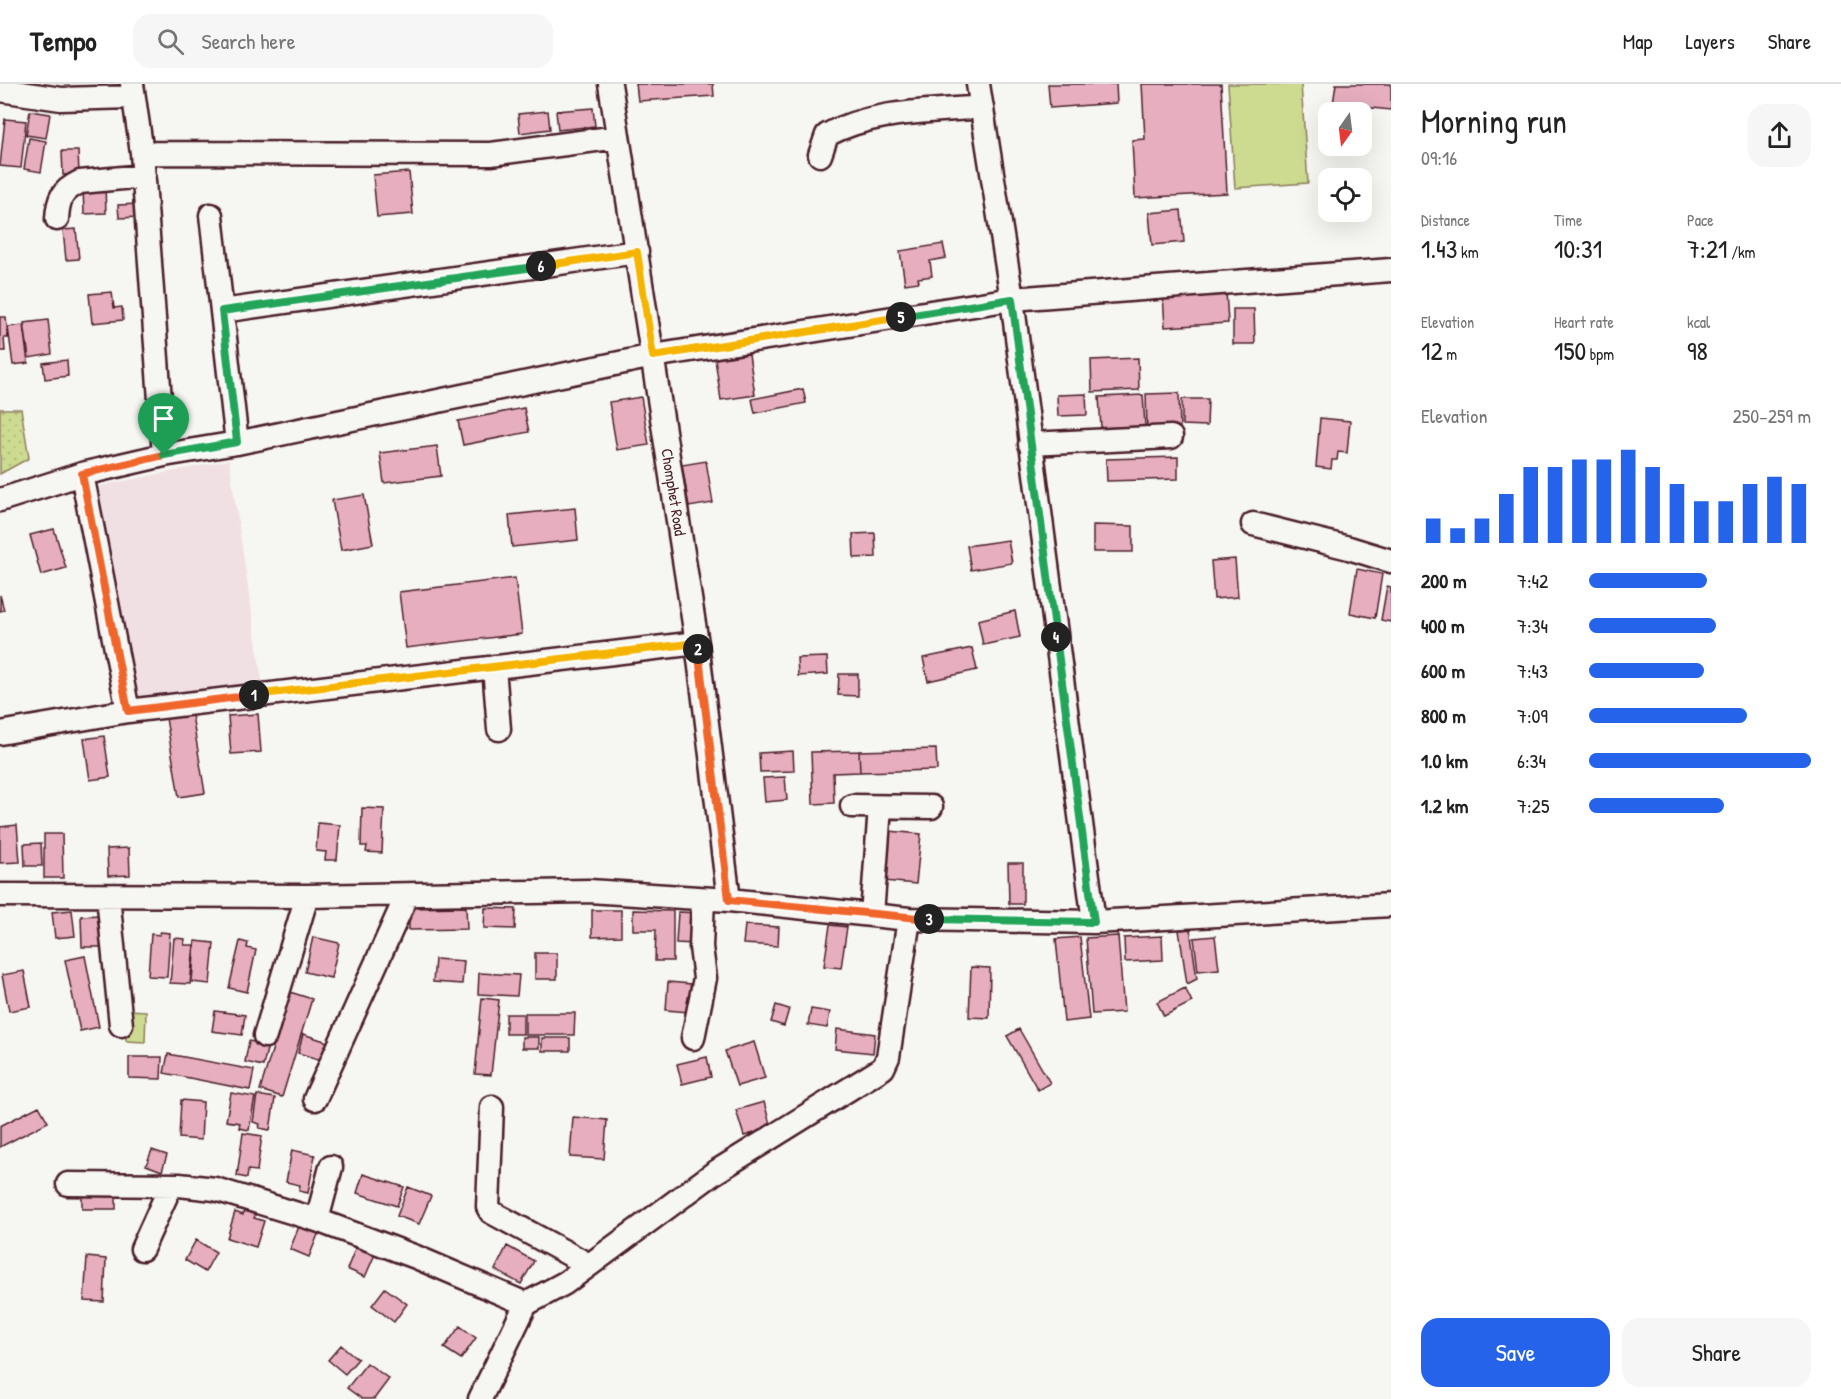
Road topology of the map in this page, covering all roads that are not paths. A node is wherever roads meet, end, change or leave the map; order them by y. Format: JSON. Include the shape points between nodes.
{"nodes":[{"id":1,"x":610,"y":84,"type":"edge"},
{"id":2,"x":978,"y":84,"type":"edge"},
{"id":3,"x":0,"y":90,"type":"edge"},
{"id":4,"x":132,"y":91,"type":"edge"},
{"id":5,"x":982,"y":107,"type":"junction"},
{"id":6,"x":618,"y":137,"type":"junction"},
{"id":7,"x":142,"y":153,"type":"junction"},
{"id":8,"x":820,"y":155,"type":"dead end"},
{"id":9,"x":144,"y":176,"type":"junction"},
{"id":10,"x":211,"y":215,"type":"dead end"},
{"id":11,"x":57,"y":219,"type":"dead end"},
{"id":12,"x":637,"y":252,"type":"junction"},
{"id":13,"x":1391,"y":270,"type":"edge"},
{"id":14,"x":1012,"y":299,"type":"junction"},
{"id":15,"x":222,"y":311,"type":"junction"},
{"id":16,"x":653,"y":356,"type":"junction"},
{"id":17,"x":1171,"y":437,"type":"dead end"},
{"id":18,"x":237,"y":442,"type":"junction"},
{"id":19,"x":1030,"y":444,"type":"junction"},
{"id":20,"x":164,"y":455,"type":"junction"},
{"id":21,"x":82,"y":474,"type":"junction"},
{"id":22,"x":0,"y":500,"type":"edge"},
{"id":23,"x":1253,"y":524,"type":"dead end"},
{"id":24,"x":1391,"y":561,"type":"edge"},
{"id":25,"x":697,"y":643,"type":"junction"},
{"id":26,"x":494,"y":667,"type":"junction"},
{"id":27,"x":128,"y":711,"type":"junction"},
{"id":28,"x":499,"y":729,"type":"dead end"},
{"id":29,"x":0,"y":733,"type":"edge"},
{"id":30,"x":852,"y":806,"type":"dead end"},
{"id":31,"x":880,"y":807,"type":"junction"},
{"id":32,"x":931,"y":807,"type":"dead end"},
{"id":33,"x":0,"y":895,"type":"edge"},
{"id":34,"x":407,"y":895,"type":"junction"},
{"id":35,"x":108,"y":896,"type":"junction"},
{"id":36,"x":307,"y":896,"type":"junction"},
{"id":37,"x":703,"y":899,"type":"junction"},
{"id":38,"x":729,"y":900,"type":"junction"},
{"id":39,"x":1391,"y":904,"type":"edge"},
{"id":40,"x":872,"y":915,"type":"junction"},
{"id":41,"x":909,"y":919,"type":"junction"},
{"id":42,"x":1094,"y":922,"type":"junction"},
{"id":43,"x":121,"y":1025,"type":"dead end"},
{"id":44,"x":265,"y":1036,"type":"dead end"},
{"id":45,"x":693,"y":1038,"type":"dead end"},
{"id":46,"x":315,"y":1099,"type":"dead end"},
{"id":47,"x":492,"y":1107,"type":"dead end"},
{"id":48,"x":331,"y":1167,"type":"dead end"},
{"id":49,"x":68,"y":1184,"type":"dead end"},
{"id":50,"x":171,"y":1185,"type":"junction"},
{"id":51,"x":317,"y":1220,"type":"junction"},
{"id":52,"x":142,"y":1249,"type":"dead end"},
{"id":53,"x":589,"y":1265,"type":"junction"},
{"id":54,"x":526,"y":1304,"type":"junction"},
{"id":55,"x":480,"y":1399,"type":"edge"}],
"edges":[{"from":1,"to":6,"type":"street","name":"Chomphet Road"},
{"from":2,"to":5,"type":"street"},
{"from":3,"to":4,"type":"street","via":[[61,99]]},
{"from":4,"to":7,"type":"street"},
{"from":5,"to":8,"type":"street","via":[[874,118],[844,125],[827,135]]},
{"from":5,"to":14,"type":"street"},
{"from":6,"to":7,"type":"street","via":[[491,154]]},
{"from":6,"to":12,"type":"street","name":"Chomphet Road"},
{"from":7,"to":9,"type":"street"},
{"from":9,"to":11,"type":"street","via":[[72,185],[62,192]]},
{"from":9,"to":20,"type":"street"},
{"from":10,"to":15,"type":"street"},
{"from":12,"to":15,"type":"street"},
{"from":12,"to":16,"type":"street","name":"Chomphet Road"},
{"from":13,"to":14,"type":"street"},
{"from":14,"to":16,"type":"street"},
{"from":14,"to":19,"type":"street"},
{"from":15,"to":18,"type":"street"},
{"from":16,"to":18,"type":"street"},
{"from":16,"to":25,"type":"street","name":"Chomphet Road"},
{"from":17,"to":19,"type":"street"},
{"from":18,"to":20,"type":"street"},
{"from":19,"to":42,"type":"street"},
{"from":20,"to":21,"type":"street"},
{"from":21,"to":22,"type":"street"},
{"from":21,"to":27,"type":"street"},
{"from":23,"to":24,"type":"street"},
{"from":25,"to":26,"type":"street"},
{"from":25,"to":38,"type":"street","name":"Chomphet Road"},
{"from":26,"to":27,"type":"street"},
{"from":26,"to":28,"type":"street"},
{"from":27,"to":29,"type":"street"},
{"from":30,"to":31,"type":"street"},
{"from":31,"to":32,"type":"street"},
{"from":31,"to":40,"type":"street"},
{"from":33,"to":35,"type":"street"},
{"from":34,"to":36,"type":"street"},
{"from":34,"to":37,"type":"street","via":[[589,891]]},
{"from":34,"to":46,"type":"street"},
{"from":35,"to":36,"type":"street"},
{"from":35,"to":43,"type":"street"},
{"from":36,"to":44,"type":"street"},
{"from":37,"to":38,"type":"street"},
{"from":37,"to":45,"type":"street","via":[[701,946],[705,978]]},
{"from":38,"to":40,"type":"street"},
{"from":39,"to":42,"type":"street"},
{"from":40,"to":41,"type":"street"},
{"from":41,"to":42,"type":"street"},
{"from":41,"to":53,"type":"street","via":[[888,1057],[883,1068],[714,1173]]},
{"from":47,"to":53,"type":"street","via":[[488,1207],[491,1212]]},
{"from":48,"to":51,"type":"street"},
{"from":49,"to":50,"type":"street"},
{"from":50,"to":51,"type":"street","via":[[214,1189]]},
{"from":50,"to":52,"type":"street"},
{"from":51,"to":54,"type":"street"},
{"from":53,"to":54,"type":"street"},
{"from":54,"to":55,"type":"street"}]}
